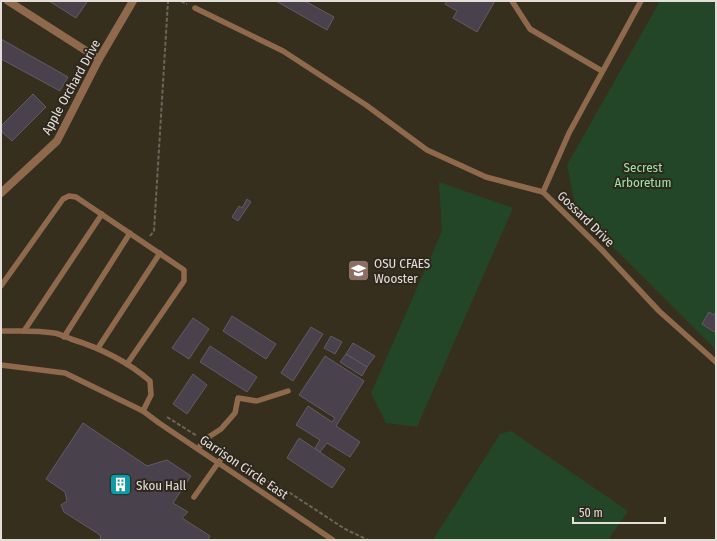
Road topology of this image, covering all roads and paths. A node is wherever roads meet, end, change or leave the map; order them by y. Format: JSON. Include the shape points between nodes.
{"nodes":[{"id":1,"x":8,"y":1,"type":"edge"},
{"id":2,"x":133,"y":1,"type":"edge"},
{"id":3,"x":168,"y":1,"type":"edge"},
{"id":4,"x":512,"y":1,"type":"edge"},
{"id":5,"x":641,"y":1,"type":"edge"},
{"id":6,"x":195,"y":8,"type":"dead end"},
{"id":7,"x":99,"y":59,"type":"junction"},
{"id":8,"x":602,"y":71,"type":"junction"},
{"id":9,"x":543,"y":192,"type":"junction"},
{"id":10,"x":1,"y":193,"type":"edge"},
{"id":11,"x":102,"y":214,"type":"junction"},
{"id":12,"x":130,"y":233,"type":"junction"},
{"id":13,"x":146,"y":244,"type":"junction"},
{"id":14,"x":160,"y":253,"type":"junction"},
{"id":15,"x":1,"y":286,"type":"edge"},
{"id":16,"x":1,"y":331,"type":"edge"},
{"id":17,"x":24,"y":331,"type":"junction"},
{"id":18,"x":64,"y":337,"type":"junction"},
{"id":19,"x":98,"y":348,"type":"junction"},
{"id":20,"x":716,"y":362,"type":"edge"},
{"id":21,"x":127,"y":364,"type":"junction"},
{"id":22,"x":1,"y":365,"type":"edge"},
{"id":23,"x":288,"y":391,"type":"dead end"},
{"id":24,"x":143,"y":411,"type":"junction"},
{"id":25,"x":161,"y":415,"type":"dead end"},
{"id":26,"x":204,"y":440,"type":"junction"},
{"id":27,"x":198,"y":450,"type":"junction"},
{"id":28,"x":223,"y":456,"type":"dead end"},
{"id":29,"x":218,"y":463,"type":"junction"},
{"id":30,"x":247,"y":470,"type":"dead end"},
{"id":31,"x":194,"y":497,"type":"dead end"},
{"id":32,"x":333,"y":540,"type":"edge"},
{"id":33,"x":368,"y":540,"type":"edge"}],
"edges":[{"from":1,"to":7,"type":"street"},
{"from":2,"to":7,"type":"street","name":"Apple Orchard Drive"},
{"from":3,"to":13,"type":"path","via":[[154,231]]},
{"from":4,"to":8,"type":"lane","via":[[530,29]]},
{"from":5,"to":8,"type":"lane","name":"Gossard Drive"},
{"from":6,"to":9,"type":"lane","via":[[283,51],[366,105],[427,150],[486,177]]},
{"from":7,"to":10,"type":"street","name":"Apple Orchard Drive","via":[[57,141]]},
{"from":8,"to":9,"type":"lane","name":"Gossard Drive","via":[[569,133]]},
{"from":9,"to":20,"type":"lane","name":"Gossard Drive","via":[[602,249],[659,311]]},
{"from":11,"to":12,"type":"lane"},
{"from":11,"to":15,"type":"lane","via":[[76,197],[69,196],[63,199]]},
{"from":11,"to":17,"type":"lane"},
{"from":12,"to":13,"type":"lane"},
{"from":12,"to":18,"type":"lane"},
{"from":13,"to":14,"type":"lane"},
{"from":14,"to":19,"type":"lane"},
{"from":14,"to":21,"type":"lane","via":[[184,270],[184,281]]},
{"from":16,"to":17,"type":"lane"},
{"from":17,"to":18,"type":"lane","via":[[54,333]]},
{"from":18,"to":19,"type":"lane"},
{"from":19,"to":21,"type":"lane"},
{"from":21,"to":24,"type":"lane","via":[[150,381],[151,395]]},
{"from":22,"to":24,"type":"lane","name":"Garrison Circle East","via":[[65,373]]},
{"from":23,"to":26,"type":"lane","via":[[257,401],[238,398],[235,413],[221,429]]},
{"from":24,"to":27,"type":"lane","name":"Garrison Circle East"},
{"from":25,"to":26,"type":"path","via":[[167,416]]},
{"from":26,"to":27,"type":"lane"},
{"from":27,"to":29,"type":"lane","name":"Garrison Circle East"},
{"from":28,"to":29,"type":"lane"},
{"from":29,"to":31,"type":"lane"},
{"from":29,"to":32,"type":"lane","name":"Garrison Circle East"},
{"from":30,"to":33,"type":"path"}]}
